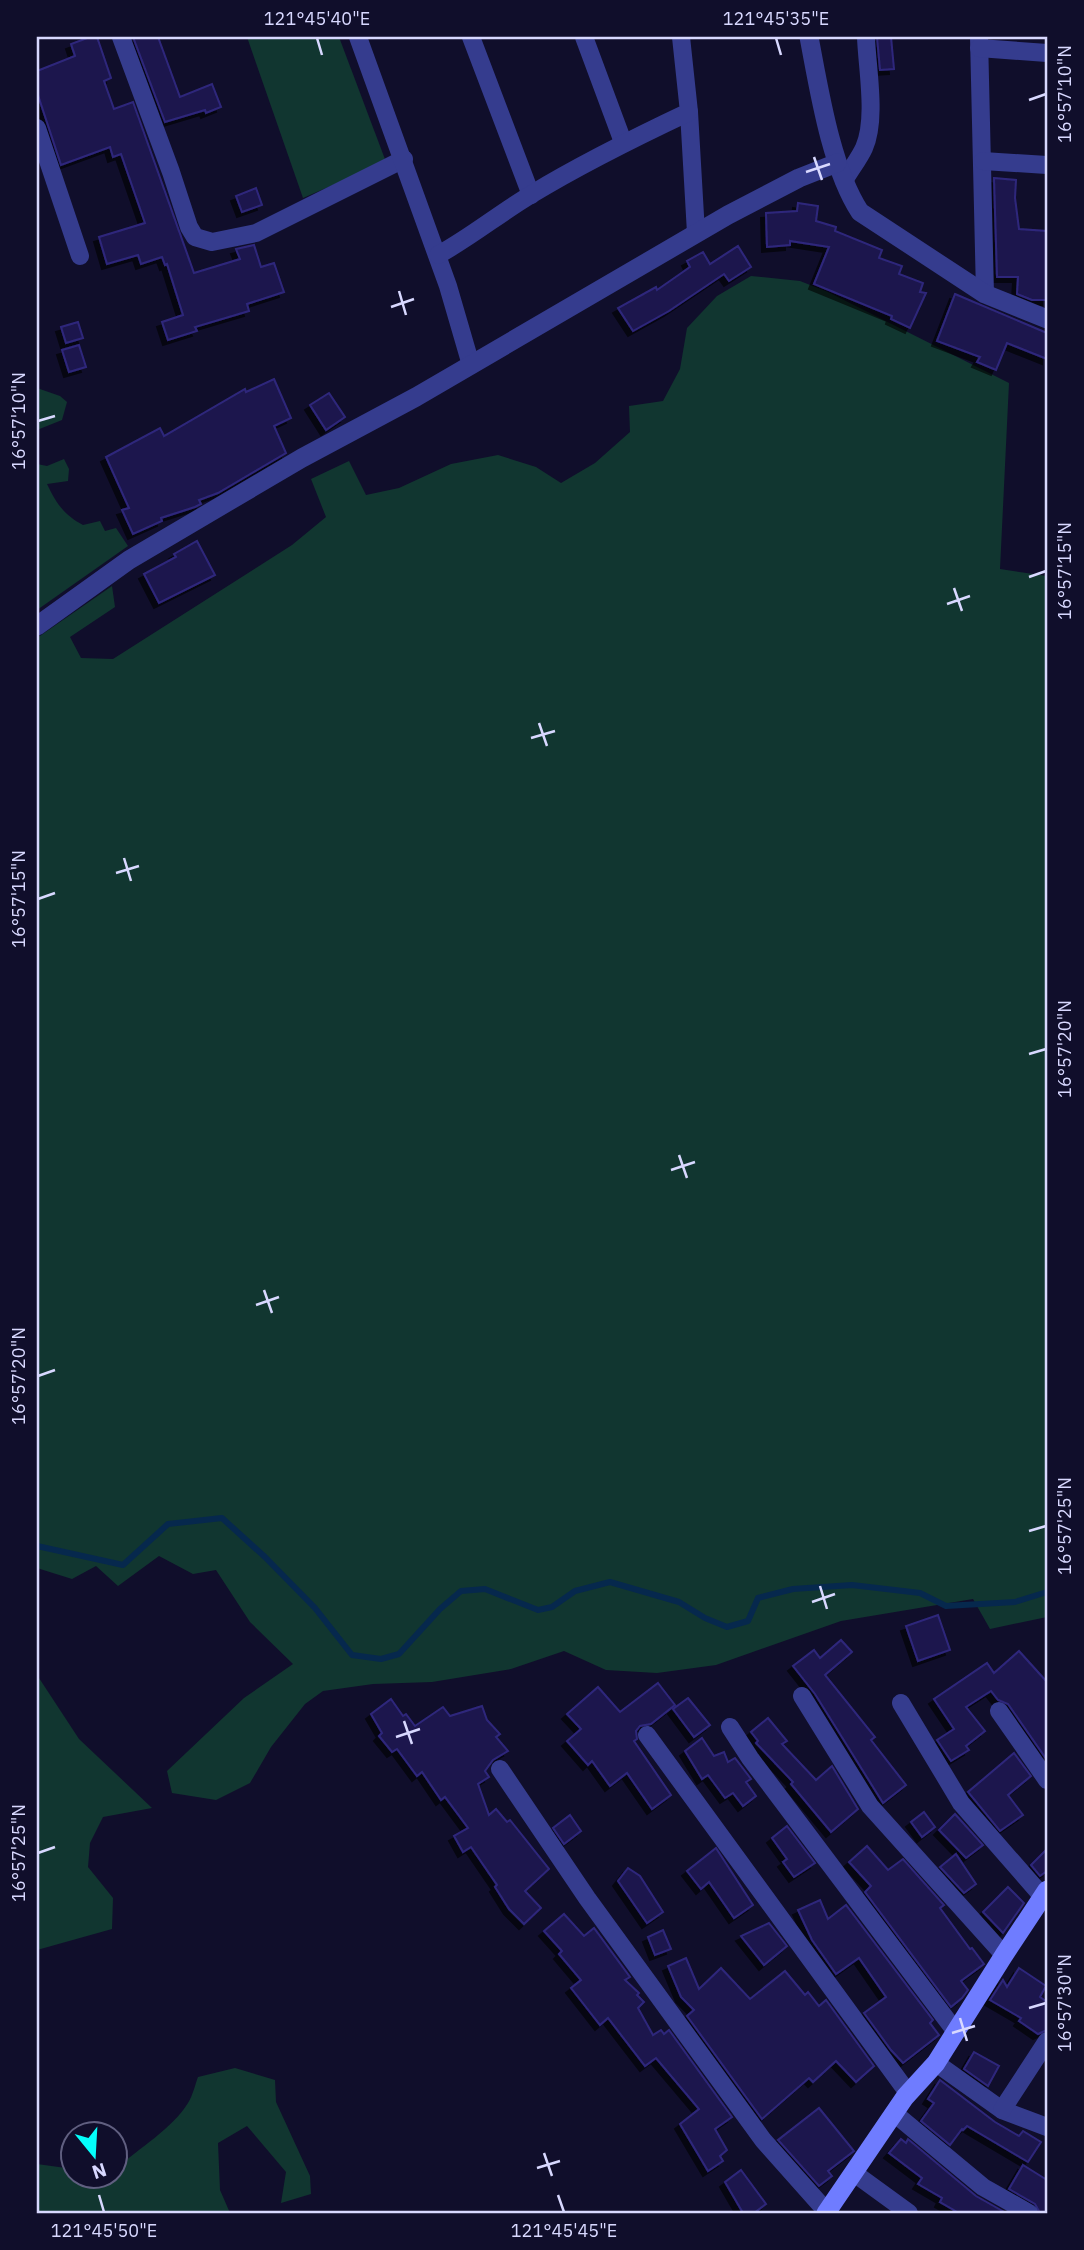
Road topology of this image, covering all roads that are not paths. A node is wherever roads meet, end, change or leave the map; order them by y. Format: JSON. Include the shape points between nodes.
{"nodes":[{"id":1,"x":121,"y":37,"type":"edge"},
{"id":2,"x":358,"y":37,"type":"edge"},
{"id":3,"x":471,"y":37,"type":"edge"},
{"id":4,"x":584,"y":37,"type":"edge"},
{"id":5,"x":681,"y":37,"type":"edge"},
{"id":6,"x":809,"y":37,"type":"edge"},
{"id":7,"x":866,"y":37,"type":"edge"},
{"id":8,"x":979,"y":42,"type":"edge"},
{"id":9,"x":1047,"y":53,"type":"edge"},
{"id":10,"x":690,"y":112,"type":"junction"},
{"id":11,"x":37,"y":128,"type":"edge"},
{"id":12,"x":624,"y":142,"type":"junction"},
{"id":13,"x":404,"y":159,"type":"junction"},
{"id":14,"x":984,"y":161,"type":"junction"},
{"id":15,"x":1047,"y":165,"type":"edge"},
{"id":16,"x":840,"y":172,"type":"junction"},
{"id":17,"x":531,"y":195,"type":"junction"},
{"id":18,"x":696,"y":233,"type":"junction"},
{"id":19,"x":438,"y":255,"type":"junction"},
{"id":20,"x":80,"y":256,"type":"dead end"},
{"id":21,"x":985,"y":294,"type":"junction"},
{"id":22,"x":1047,"y":319,"type":"edge"},
{"id":23,"x":471,"y":365,"type":"junction"},
{"id":24,"x":37,"y":626,"type":"edge"},
{"id":25,"x":802,"y":1696,"type":"dead end"},
{"id":26,"x":901,"y":1703,"type":"dead end"},
{"id":27,"x":999,"y":1712,"type":"dead end"},
{"id":28,"x":730,"y":1727,"type":"dead end"},
{"id":29,"x":647,"y":1735,"type":"dead end"},
{"id":30,"x":500,"y":1769,"type":"dead end"},
{"id":31,"x":1047,"y":1780,"type":"edge"},
{"id":32,"x":1045,"y":1894,"type":"edge"},
{"id":33,"x":1003,"y":1955,"type":"junction"},
{"id":34,"x":956,"y":2032,"type":"junction"},
{"id":35,"x":1047,"y":2041,"type":"edge"},
{"id":36,"x":936,"y":2063,"type":"junction"},
{"id":37,"x":908,"y":2093,"type":"junction"},
{"id":38,"x":1002,"y":2110,"type":"junction"},
{"id":39,"x":894,"y":2113,"type":"junction"},
{"id":40,"x":1047,"y":2127,"type":"edge"},
{"id":41,"x":853,"y":2173,"type":"junction"},
{"id":42,"x":827,"y":2213,"type":"edge"},
{"id":43,"x":909,"y":2213,"type":"edge"},
{"id":44,"x":1029,"y":2213,"type":"edge"}],
"edges":[{"from":1,"to":13,"type":"street","via":[[195,237],[212,242],[256,233]]},
{"from":2,"to":13,"type":"street"},
{"from":3,"to":17,"type":"street"},
{"from":4,"to":12,"type":"street"},
{"from":5,"to":10,"type":"street"},
{"from":6,"to":16,"type":"street"},
{"from":7,"to":16,"type":"street","via":[[870,113],[865,147]]},
{"from":8,"to":9,"type":"street"},
{"from":8,"to":14,"type":"street"},
{"from":10,"to":12,"type":"street"},
{"from":10,"to":18,"type":"street"},
{"from":11,"to":20,"type":"street"},
{"from":12,"to":17,"type":"street"},
{"from":13,"to":19,"type":"street"},
{"from":14,"to":15,"type":"street"},
{"from":14,"to":21,"type":"street"},
{"from":16,"to":18,"type":"street","via":[[799,177]]},
{"from":16,"to":21,"type":"street","via":[[860,212]]},
{"from":17,"to":19,"type":"street"},
{"from":18,"to":23,"type":"street"},
{"from":19,"to":23,"type":"street"},
{"from":21,"to":22,"type":"street"},
{"from":23,"to":24,"type":"street","via":[[129,560]]},
{"from":25,"to":33,"type":"street","via":[[870,1806]]},
{"from":26,"to":32,"type":"street","via":[[961,1803]]},
{"from":27,"to":31,"type":"street"},
{"from":28,"to":34,"type":"street"},
{"from":29,"to":37,"type":"street"},
{"from":30,"to":42,"type":"street","via":[[748,2120]]},
{"from":32,"to":33,"type":"main road"},
{"from":33,"to":34,"type":"main road"},
{"from":34,"to":36,"type":"main road"},
{"from":35,"to":38,"type":"street"},
{"from":36,"to":37,"type":"main road"},
{"from":36,"to":38,"type":"street"},
{"from":37,"to":39,"type":"main road"},
{"from":38,"to":40,"type":"street"},
{"from":39,"to":41,"type":"main road"},
{"from":39,"to":44,"type":"street","via":[[983,2187]]},
{"from":41,"to":42,"type":"main road"},
{"from":41,"to":43,"type":"street"}]}
